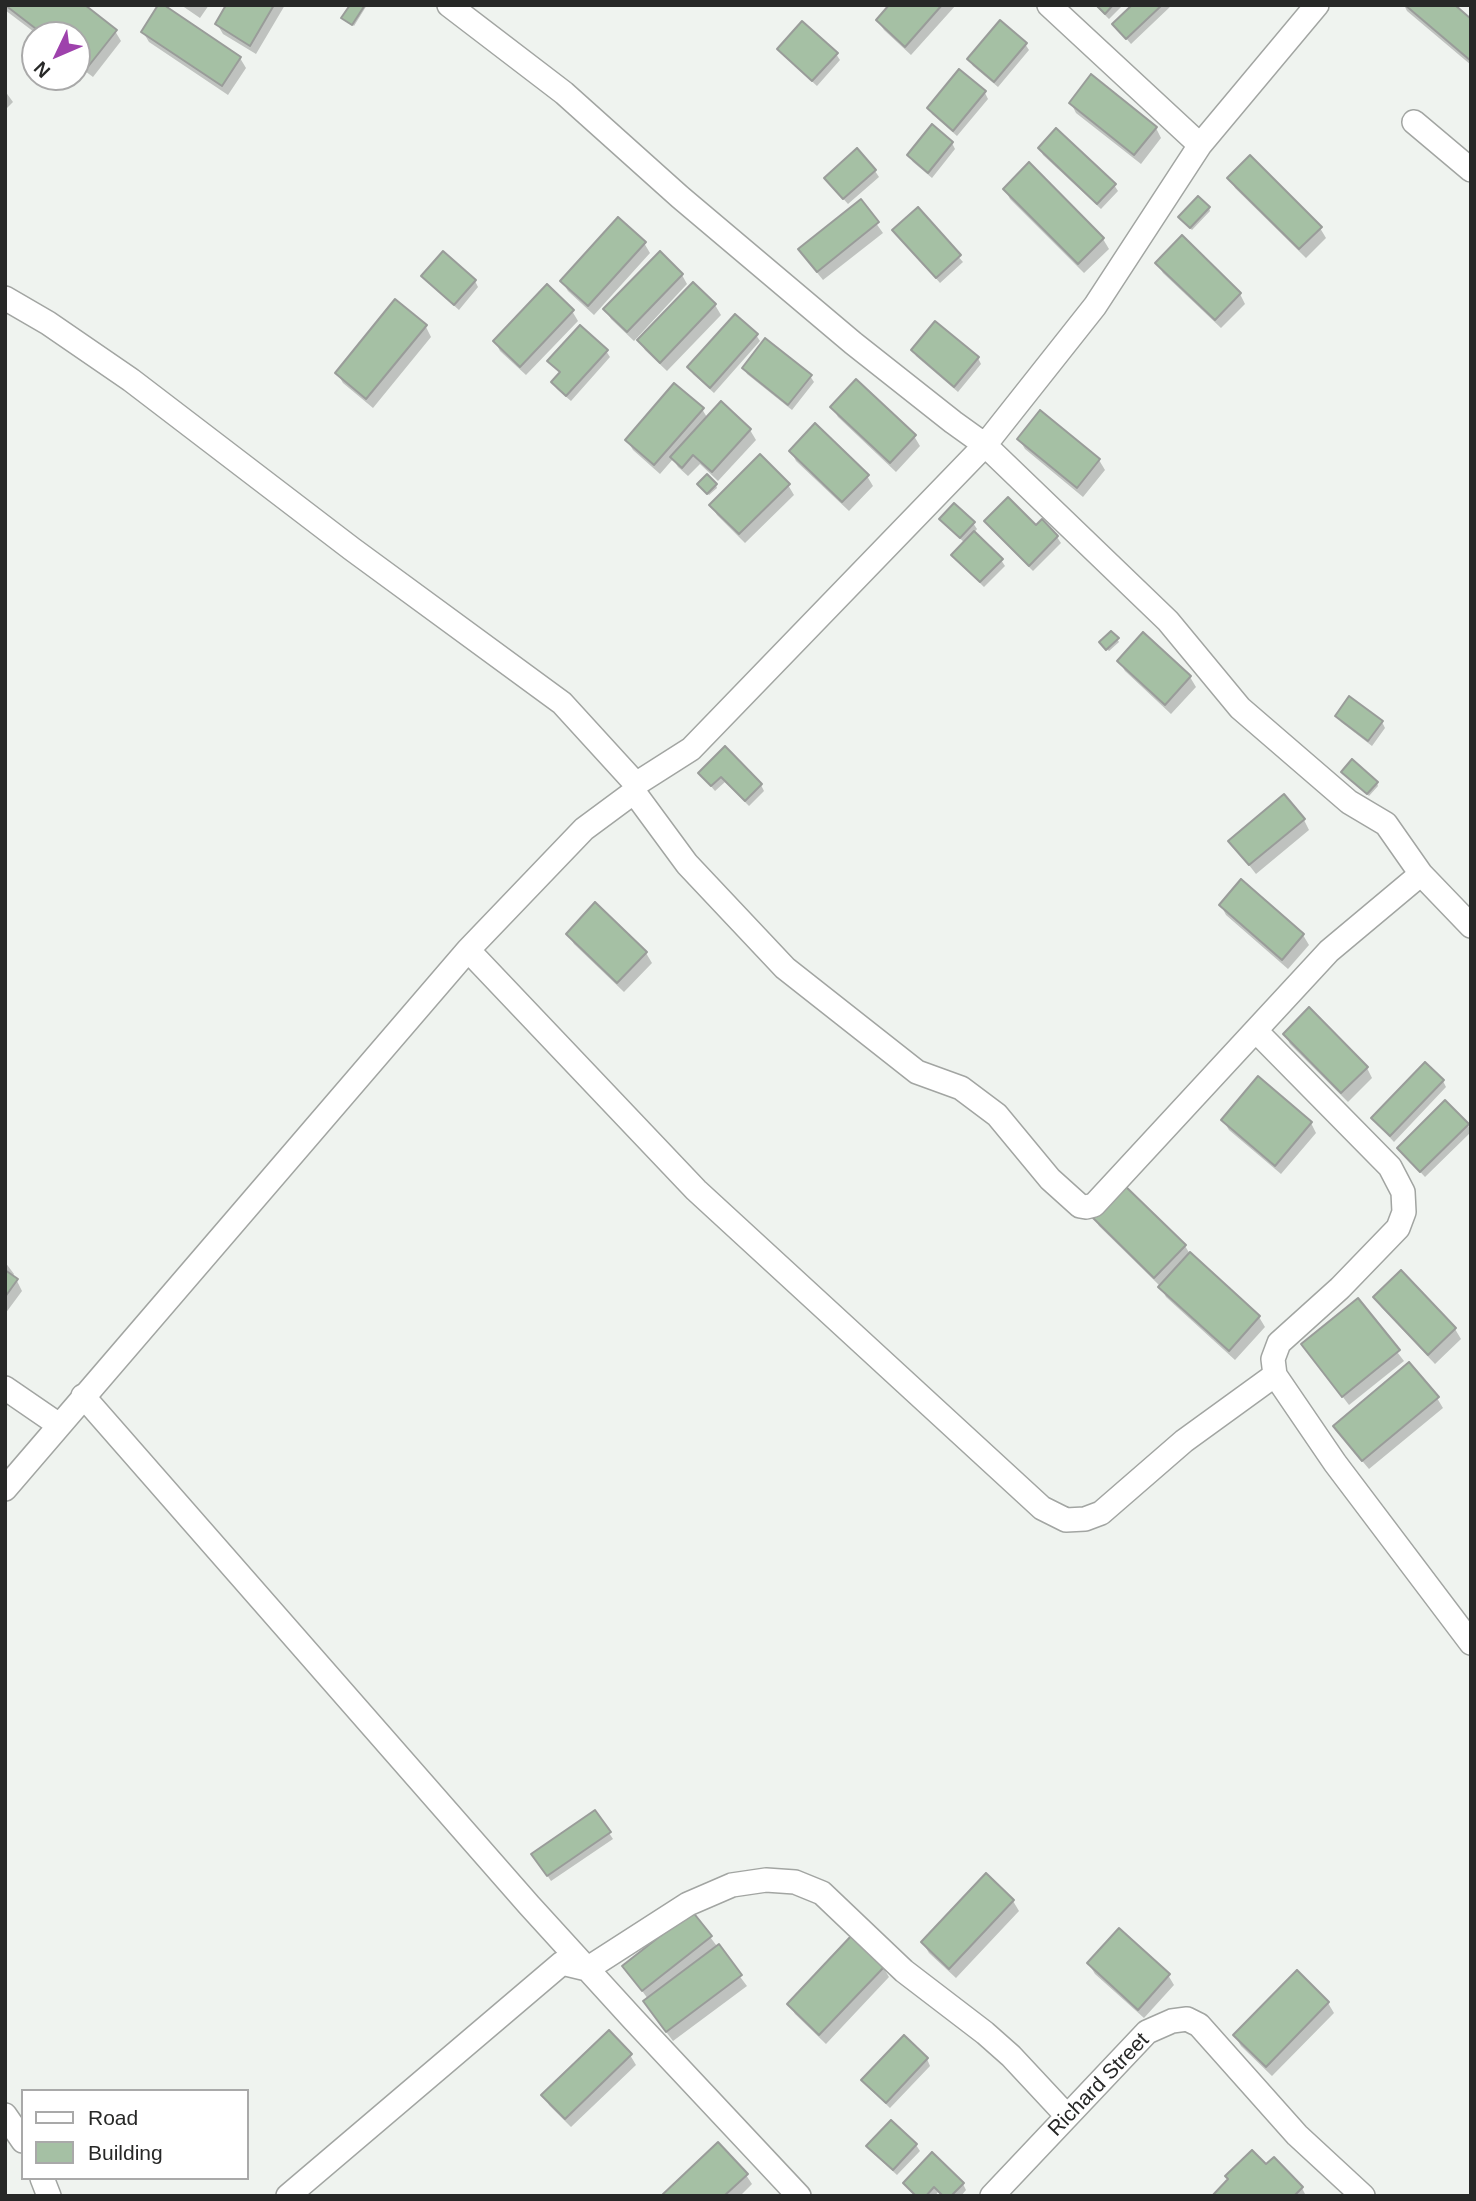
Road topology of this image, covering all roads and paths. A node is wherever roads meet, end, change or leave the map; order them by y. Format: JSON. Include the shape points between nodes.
{"nodes":[{"id":1,"x":449,"y":5,"type":"edge"},
{"id":2,"x":1049,"y":5,"type":"edge"},
{"id":3,"x":1317,"y":5,"type":"edge"},
{"id":4,"x":1414,"y":121,"type":"dead end"},
{"id":5,"x":1200,"y":145,"type":"junction"},
{"id":6,"x":1471,"y":170,"type":"edge"},
{"id":7,"x":5,"y":298,"type":"edge"},
{"id":8,"x":985,"y":445,"type":"junction"},
{"id":9,"x":635,"y":788,"type":"junction"},
{"id":10,"x":1420,"y":874,"type":"junction"},
{"id":11,"x":1471,"y":926,"type":"edge"},
{"id":12,"x":468,"y":950,"type":"junction"},
{"id":13,"x":1256,"y":1031,"type":"junction"},
{"id":14,"x":1275,"y":1375,"type":"junction"},
{"id":15,"x":5,"y":1388,"type":"edge"},
{"id":16,"x":83,"y":1396,"type":"junction"},
{"id":17,"x":58,"y":1424,"type":"junction"},
{"id":18,"x":5,"y":1489,"type":"edge"},
{"id":19,"x":1471,"y":1643,"type":"edge"},
{"id":20,"x":587,"y":1969,"type":"junction"},
{"id":21,"x":5,"y":2115,"type":"edge"},
{"id":22,"x":1067,"y":2116,"type":"junction"},
{"id":23,"x":21,"y":2138,"type":"edge"},
{"id":24,"x":995,"y":2195,"type":"edge"},
{"id":25,"x":288,"y":2196,"type":"edge"},
{"id":26,"x":799,"y":2196,"type":"edge"},
{"id":27,"x":1363,"y":2196,"type":"edge"}],
"edges":[{"from":1,"to":8,"type":"street","via":[[564,93],[853,343]]},
{"from":2,"to":5,"type":"street"},
{"from":3,"to":5,"type":"street"},
{"from":4,"to":6,"type":"street"},
{"from":5,"to":8,"type":"street","via":[[1095,306]]},
{"from":7,"to":9,"type":"street","via":[[131,380],[352,550],[562,703]]},
{"from":8,"to":9,"type":"street","via":[[691,749]]},
{"from":8,"to":10,"type":"street","via":[[1168,621],[1240,708],[1349,802],[1386,824]]},
{"from":9,"to":12,"type":"street","via":[[584,829]]},
{"from":9,"to":13,"type":"street","via":[[687,864],[785,968],[917,1072],[961,1088],[997,1115],[1050,1179],[1080,1206],[1094,1205]]},
{"from":10,"to":11,"type":"street"},
{"from":10,"to":13,"type":"street","via":[[1329,951]]},
{"from":12,"to":14,"type":"street","via":[[696,1190],[1042,1508],[1066,1520],[1101,1513],[1184,1441]]},
{"from":12,"to":16,"type":"street"},
{"from":13,"to":14,"type":"street","via":[[1390,1167],[1403,1192],[1404,1212],[1398,1228],[1279,1343],[1273,1359]]},
{"from":14,"to":19,"type":"street","via":[[1335,1463]]},
{"from":15,"to":17,"type":"street"},
{"from":16,"to":17,"type":"street"},
{"from":16,"to":20,"type":"street"},
{"from":17,"to":18,"type":"street"},
{"from":20,"to":22,"type":"street","via":[[688,1904],[732,1885],[795,1882],[821,1893],[904,1971],[985,2033]]},
{"from":20,"to":25,"type":"street","via":[[562,1963]]},
{"from":20,"to":26,"type":"street"},
{"from":21,"to":23,"type":"street"},
{"from":22,"to":24,"type":"street","name":"Richard Street"},
{"from":22,"to":27,"type":"street","name":"Richard Street","via":[[1147,2032],[1187,2019],[1199,2025],[1297,2135]]}]}
